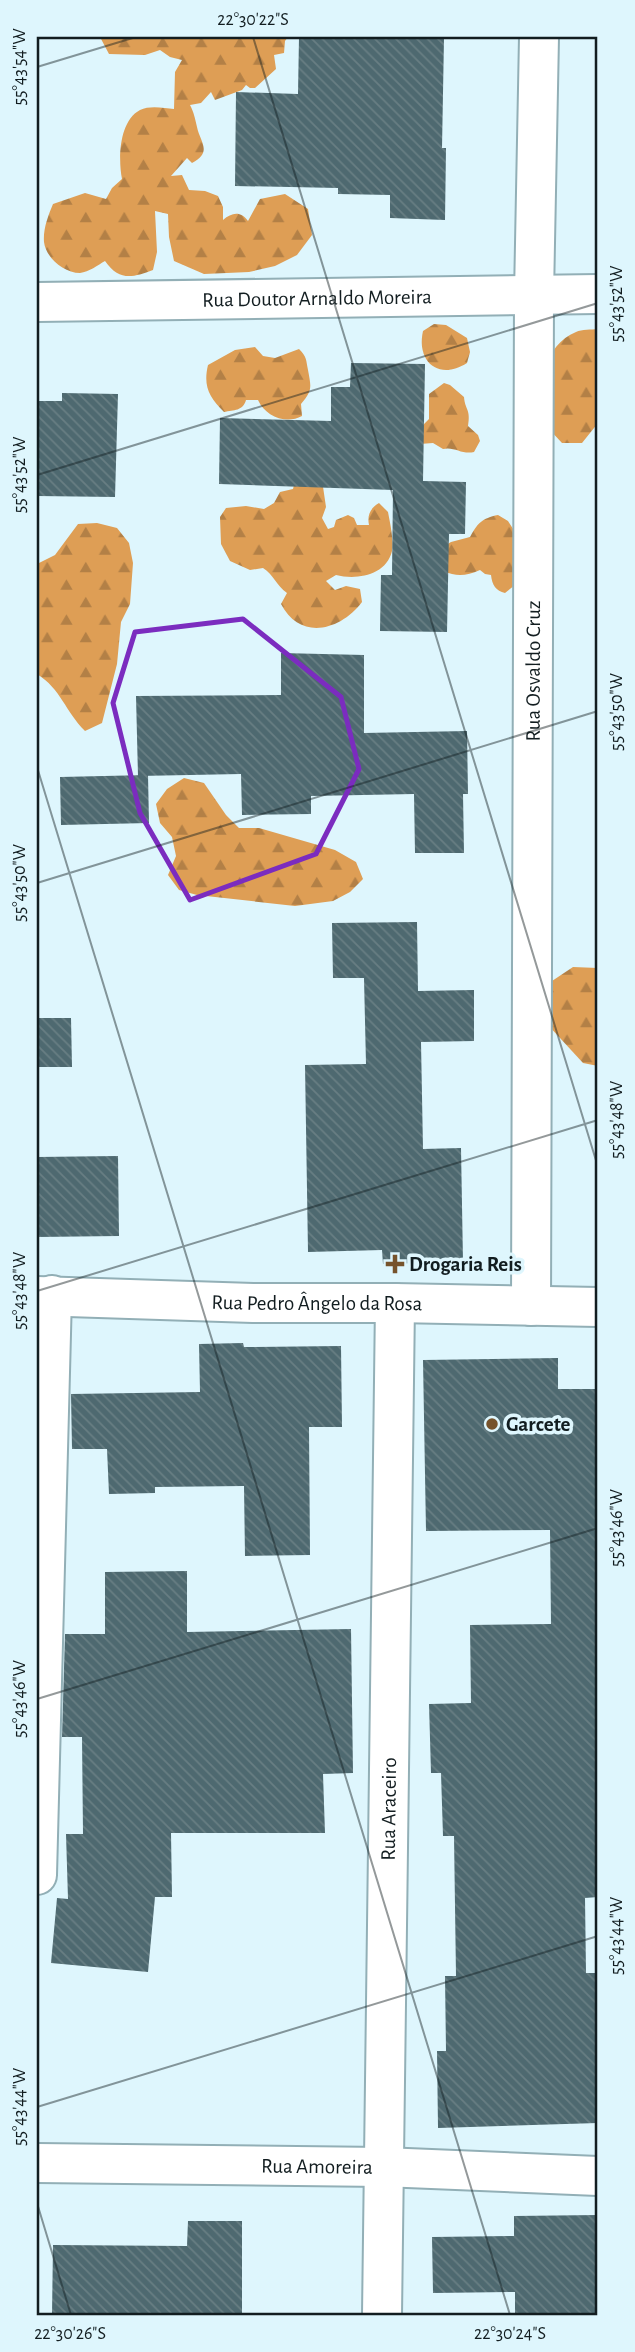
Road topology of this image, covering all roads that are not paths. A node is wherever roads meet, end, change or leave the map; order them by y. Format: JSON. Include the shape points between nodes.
{"nodes":[{"id":1,"x":538,"y":37,"type":"edge"},
{"id":2,"x":598,"y":294,"type":"edge"},
{"id":3,"x":534,"y":295,"type":"junction"},
{"id":4,"x":37,"y":302,"type":"edge"},
{"id":5,"x":44,"y":1295,"type":"edge"},
{"id":6,"x":396,"y":1303,"type":"junction"},
{"id":7,"x":531,"y":1306,"type":"junction"},
{"id":8,"x":598,"y":1307,"type":"edge"},
{"id":9,"x":37,"y":1875,"type":"edge"},
{"id":10,"x":37,"y":2163,"type":"edge"},
{"id":11,"x":383,"y":2166,"type":"junction"},
{"id":12,"x":598,"y":2176,"type":"edge"},
{"id":13,"x":382,"y":2315,"type":"edge"}],
"edges":[{"from":1,"to":3,"type":"street","name":"Rua Osvaldo Cruz"},
{"from":2,"to":3,"type":"street","name":"Rua Doutor Arnaldo Moreira"},
{"from":3,"to":4,"type":"street","name":"Rua Doutor Arnaldo Moreira"},
{"from":3,"to":7,"type":"street","name":"Rua Osvaldo Cruz"},
{"from":5,"to":6,"type":"street","name":"Rua Pedro Ângelo da Rosa"},
{"from":5,"to":9,"type":"street"},
{"from":6,"to":7,"type":"street","name":"Rua Pedro Ângelo da Rosa"},
{"from":6,"to":11,"type":"street","name":"Rua Araceiro"},
{"from":7,"to":8,"type":"street","name":"Rua Pedro Ângelo da Rosa"},
{"from":10,"to":11,"type":"street","name":"Rua Amoreira"},
{"from":11,"to":12,"type":"street","name":"Rua Amoreira"},
{"from":11,"to":13,"type":"street","name":"Rua Araceiro"}]}
